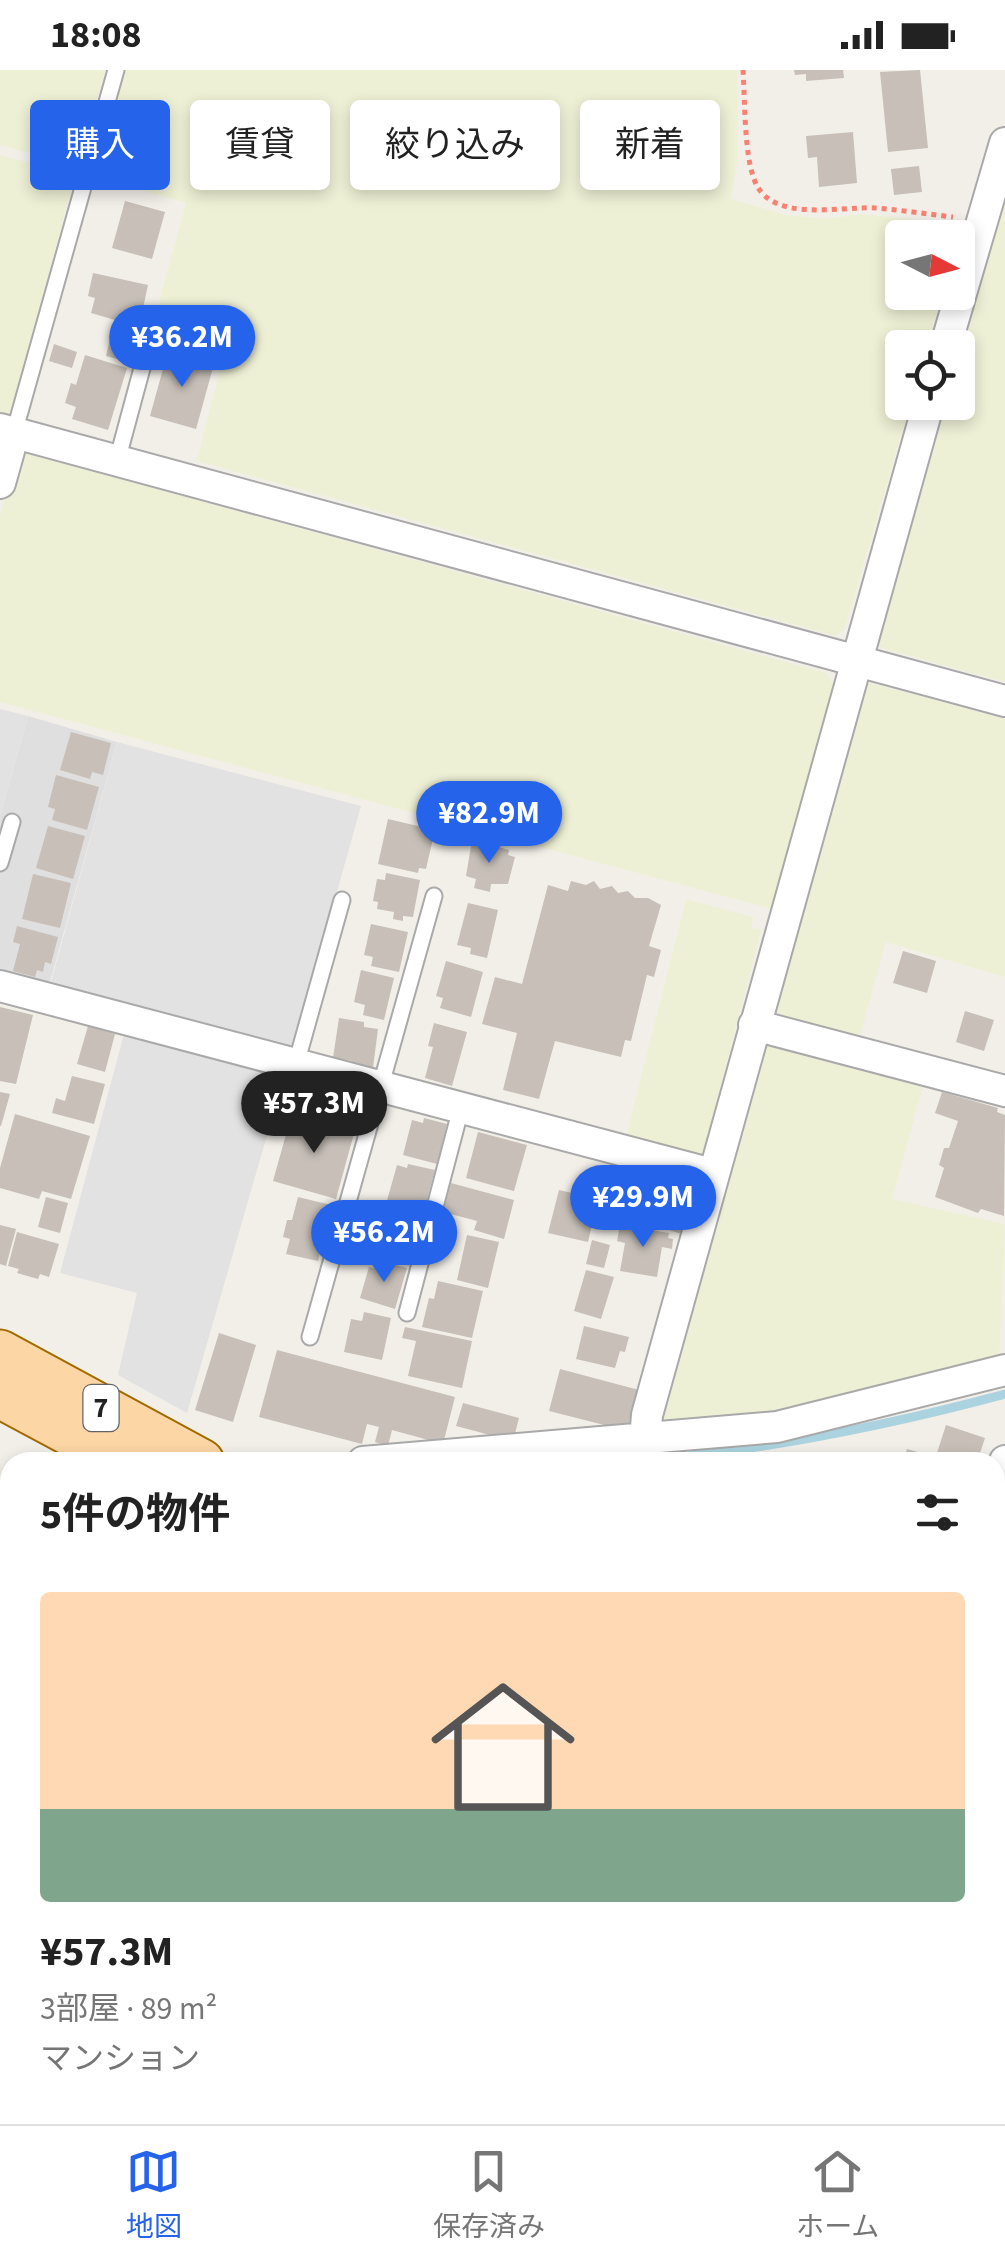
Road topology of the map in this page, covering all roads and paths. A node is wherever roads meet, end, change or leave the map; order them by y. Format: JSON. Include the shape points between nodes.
{"nodes":[{"id":1,"x":116,"y":70,"type":"edge"},
{"id":2,"x":744,"y":70,"type":"edge"},
{"id":3,"x":1005,"y":142,"type":"edge"},
{"id":4,"x":981,"y":221,"type":"junction"},
{"id":5,"x":949,"y":330,"type":"edge"},
{"id":6,"x":148,"y":346,"type":"dead end"},
{"id":7,"x":924,"y":420,"type":"edge"},
{"id":8,"x":7,"y":431,"type":"edge"},
{"id":9,"x":117,"y":460,"type":"junction"},
{"id":10,"x":0,"y":483,"type":"edge"},
{"id":11,"x":855,"y":661,"type":"junction"},
{"id":12,"x":1005,"y":700,"type":"edge"},
{"id":13,"x":12,"y":822,"type":"dead end"},
{"id":14,"x":0,"y":864,"type":"edge"},
{"id":15,"x":434,"y":896,"type":"dead end"},
{"id":16,"x":342,"y":900,"type":"dead end"},
{"id":17,"x":0,"y":986,"type":"edge"},
{"id":18,"x":754,"y":1025,"type":"junction"},
{"id":19,"x":296,"y":1064,"type":"junction"},
{"id":20,"x":379,"y":1086,"type":"junction"},
{"id":21,"x":1005,"y":1091,"type":"edge"},
{"id":22,"x":461,"y":1108,"type":"junction"},
{"id":23,"x":712,"y":1174,"type":"junction"},
{"id":24,"x":407,"y":1313,"type":"dead end"},
{"id":25,"x":310,"y":1338,"type":"dead end"},
{"id":26,"x":0,"y":1352,"type":"edge"},
{"id":27,"x":1005,"y":1370,"type":"edge"},
{"id":28,"x":0,"y":1394,"type":"edge"},
{"id":29,"x":645,"y":1440,"type":"junction"},
{"id":30,"x":107,"y":1452,"type":"edge"},
{"id":31,"x":183,"y":1452,"type":"edge"},
{"id":32,"x":491,"y":1452,"type":"edge"}],
"edges":[{"from":1,"to":8,"type":"lane"},
{"from":2,"to":4,"type":"path","via":[[754,181],[767,197],[804,210],[875,208]]},
{"from":3,"to":4,"type":"street"},
{"from":4,"to":5,"type":"street"},
{"from":6,"to":9,"type":"lane"},
{"from":7,"to":11,"type":"street"},
{"from":8,"to":9,"type":"street"},
{"from":8,"to":10,"type":"street"},
{"from":9,"to":11,"type":"street"},
{"from":11,"to":12,"type":"street"},
{"from":11,"to":18,"type":"street"},
{"from":13,"to":14,"type":"lane"},
{"from":15,"to":20,"type":"lane"},
{"from":16,"to":19,"type":"lane"},
{"from":17,"to":19,"type":"street"},
{"from":18,"to":21,"type":"street"},
{"from":18,"to":23,"type":"street"},
{"from":19,"to":20,"type":"street"},
{"from":20,"to":22,"type":"street"},
{"from":20,"to":25,"type":"lane"},
{"from":22,"to":23,"type":"street"},
{"from":22,"to":24,"type":"lane"},
{"from":23,"to":29,"type":"street","via":[[646,1415]]},
{"from":26,"to":31,"type":"main road","number":"7"},
{"from":27,"to":29,"type":"street","via":[[777,1426]]},
{"from":28,"to":30,"type":"main road","number":"7"},
{"from":29,"to":32,"type":"street"}]}
